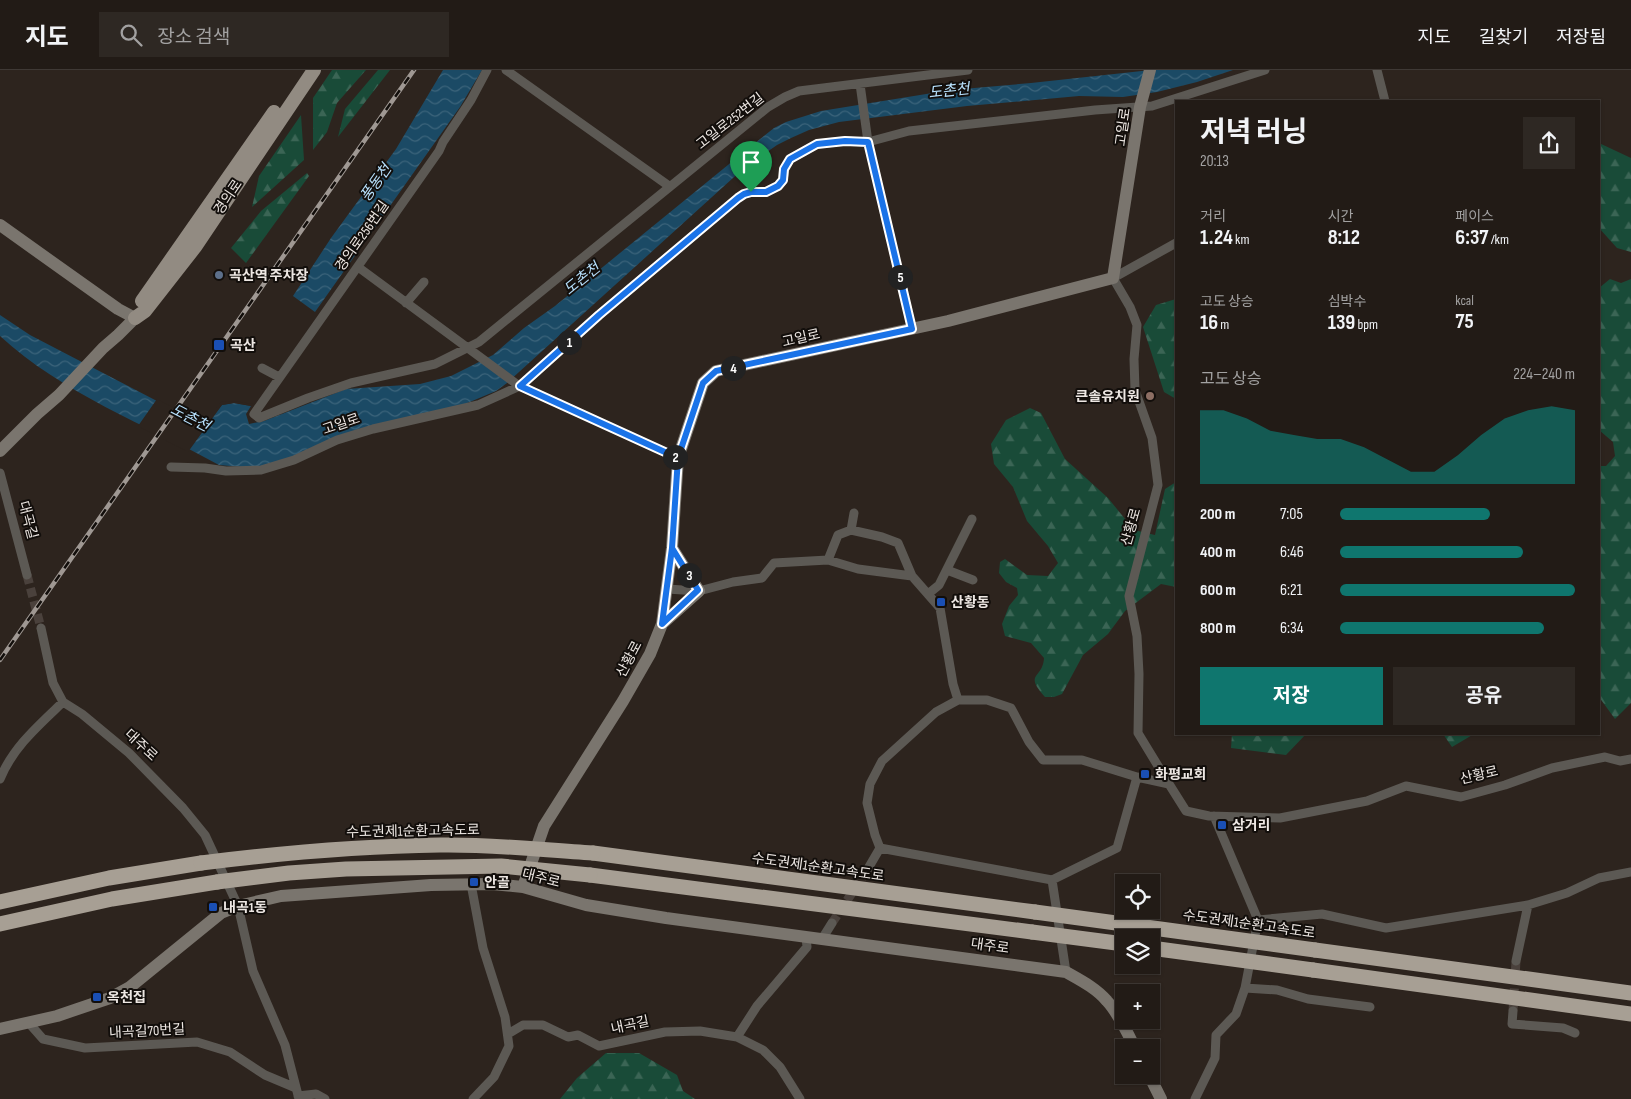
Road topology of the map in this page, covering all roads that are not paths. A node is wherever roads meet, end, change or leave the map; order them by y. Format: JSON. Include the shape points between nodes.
{"nodes":[{"id":1,"x":304,"y":70,"type":"edge"},
{"id":2,"x":314,"y":70,"type":"edge"},
{"id":3,"x":487,"y":70,"type":"edge"},
{"id":4,"x":506,"y":70,"type":"edge"},
{"id":5,"x":968,"y":70,"type":"edge"},
{"id":6,"x":1150,"y":70,"type":"edge"},
{"id":7,"x":1265,"y":70,"type":"edge"},
{"id":8,"x":1377,"y":70,"type":"edge"},
{"id":9,"x":930,"y":72,"type":"edge"},
{"id":10,"x":860,"y":84,"type":"junction"},
{"id":11,"x":1385,"y":100,"type":"edge"},
{"id":12,"x":1141,"y":104,"type":"junction"},
{"id":13,"x":867,"y":139,"type":"junction"},
{"id":14,"x":669,"y":186,"type":"junction"},
{"id":15,"x":0,"y":225,"type":"edge"},
{"id":16,"x":1175,"y":244,"type":"edge"},
{"id":17,"x":358,"y":266,"type":"junction"},
{"id":18,"x":1113,"y":278,"type":"junction"},
{"id":19,"x":424,"y":282,"type":"dead end"},
{"id":20,"x":406,"y":303,"type":"junction"},
{"id":21,"x":135,"y":318,"type":"junction"},
{"id":22,"x":912,"y":329,"type":"junction"},
{"id":23,"x":468,"y":349,"type":"junction"},
{"id":24,"x":262,"y":368,"type":"dead end"},
{"id":25,"x":279,"y":378,"type":"junction"},
{"id":26,"x":519,"y":386,"type":"junction"},
{"id":27,"x":254,"y":414,"type":"joint"},
{"id":28,"x":0,"y":451,"type":"edge"},
{"id":29,"x":678,"y":458,"type":"junction"},
{"id":30,"x":171,"y":467,"type":"dead end"},
{"id":31,"x":0,"y":473,"type":"edge"},
{"id":32,"x":854,"y":513,"type":"dead end"},
{"id":33,"x":972,"y":520,"type":"dead end"},
{"id":34,"x":852,"y":530,"type":"junction"},
{"id":35,"x":672,"y":548,"type":"junction"},
{"id":36,"x":828,"y":560,"type":"junction"},
{"id":37,"x":947,"y":570,"type":"junction"},
{"id":38,"x":27,"y":575,"type":"tunnel mouth"},
{"id":39,"x":912,"y":576,"type":"junction"},
{"id":40,"x":973,"y":580,"type":"dead end"},
{"id":41,"x":667,"y":589,"type":"junction"},
{"id":42,"x":698,"y":590,"type":"junction"},
{"id":43,"x":928,"y":594,"type":"junction"},
{"id":44,"x":662,"y":624,"type":"junction"},
{"id":45,"x":41,"y":628,"type":"tunnel mouth"},
{"id":46,"x":958,"y":700,"type":"junction"},
{"id":47,"x":63,"y":702,"type":"junction"},
{"id":48,"x":1631,"y":759,"type":"edge"},
{"id":49,"x":1137,"y":777,"type":"junction"},
{"id":50,"x":0,"y":779,"type":"edge"},
{"id":51,"x":1169,"y":784,"type":"junction"},
{"id":52,"x":1214,"y":816,"type":"junction"},
{"id":53,"x":880,"y":848,"type":"junction"},
{"id":54,"x":866,"y":872,"type":"tunnel mouth"},
{"id":55,"x":1631,"y":872,"type":"edge"},
{"id":56,"x":1052,"y":880,"type":"junction"},
{"id":57,"x":471,"y":884,"type":"junction"},
{"id":58,"x":522,"y":887,"type":"junction"},
{"id":59,"x":0,"y":902,"type":"edge"},
{"id":60,"x":1528,"y":905,"type":"junction"},
{"id":61,"x":238,"y":906,"type":"junction"},
{"id":62,"x":1258,"y":920,"type":"junction"},
{"id":63,"x":832,"y":923,"type":"tunnel mouth"},
{"id":64,"x":0,"y":924,"type":"edge"},
{"id":65,"x":806,"y":937,"type":"junction"},
{"id":66,"x":822,"y":939,"type":"junction"},
{"id":67,"x":1115,"y":943,"type":"edge"},
{"id":68,"x":1160,"y":949,"type":"edge"},
{"id":69,"x":1516,"y":961,"type":"tunnel mouth"},
{"id":70,"x":1066,"y":972,"type":"junction"},
{"id":71,"x":1245,"y":988,"type":"junction"},
{"id":72,"x":1631,"y":993,"type":"edge"},
{"id":73,"x":1370,"y":1007,"type":"dead end"},
{"id":74,"x":1513,"y":1011,"type":"tunnel mouth"},
{"id":75,"x":1631,"y":1014,"type":"edge"},
{"id":76,"x":28,"y":1022,"type":"junction"},
{"id":77,"x":0,"y":1028,"type":"edge"},
{"id":78,"x":1575,"y":1032,"type":"dead end"},
{"id":79,"x":508,"y":1034,"type":"junction"},
{"id":80,"x":737,"y":1037,"type":"junction"},
{"id":81,"x":1130,"y":1039,"type":"edge"},
{"id":82,"x":1154,"y":1084,"type":"edge"},
{"id":83,"x":298,"y":1094,"type":"edge"},
{"id":84,"x":325,"y":1099,"type":"edge"},
{"id":85,"x":473,"y":1099,"type":"edge"},
{"id":86,"x":800,"y":1099,"type":"edge"},
{"id":87,"x":1161,"y":1099,"type":"edge"},
{"id":88,"x":1195,"y":1099,"type":"edge"}],
"edges":[{"from":1,"to":21,"type":"main road","name":"경의로","via":[[150,288]]},
{"from":2,"to":21,"type":"main road","name":"경의로","via":[[195,247]]},
{"from":3,"to":17,"type":"street","name":"경의로256번길","via":[[439,151]]},
{"from":4,"to":14,"type":"street"},
{"from":5,"to":9,"type":"street","name":"고일로252번길"},
{"from":6,"to":12,"type":"street","name":"고일로"},
{"from":7,"to":12,"type":"street","via":[[1182,98],[1152,106]]},
{"from":8,"to":11,"type":"street"},
{"from":9,"to":10,"type":"street","name":"고일로252번길"},
{"from":10,"to":13,"type":"street"},
{"from":10,"to":14,"type":"street","name":"고일로252번길","via":[[799,92],[785,97]]},
{"from":12,"to":13,"type":"street","via":[[909,131]]},
{"from":12,"to":18,"type":"street","name":"고일로"},
{"from":13,"to":22,"type":"street"},
{"from":13,"to":26,"type":"street","name":"고일로","via":[[817,144],[790,159],[778,186],[766,192],[744,194]]},
{"from":14,"to":23,"type":"street","name":"고일로252번길"},
{"from":15,"to":21,"type":"street"},
{"from":16,"to":18,"type":"street","name":"고일로"},
{"from":17,"to":20,"type":"street"},
{"from":17,"to":25,"type":"street","name":"경의로256번길"},
{"from":18,"to":22,"type":"street","name":"고일로"},
{"from":18,"to":51,"type":"street","name":"산황로","via":[[1137,325],[1135,390],[1152,438],[1158,485],[1129,596],[1137,636],[1138,733]]},
{"from":19,"to":20,"type":"street"},
{"from":20,"to":23,"type":"street"},
{"from":21,"to":28,"type":"street"},
{"from":22,"to":29,"type":"street","name":"고일로","via":[[716,371],[703,383]]},
{"from":23,"to":26,"type":"street"},
{"from":23,"to":27,"type":"street","name":"고일로252번길","via":[[435,364],[350,383],[259,418]]},
{"from":24,"to":25,"type":"street"},
{"from":25,"to":27,"type":"street","name":"경의로256번길"},
{"from":26,"to":29,"type":"street"},
{"from":26,"to":30,"type":"street","name":"고일로","via":[[478,405],[373,429],[261,470]]},
{"from":29,"to":35,"type":"street","name":"고일로"},
{"from":31,"to":38,"type":"street","name":"대곡길"},
{"from":32,"to":34,"type":"street"},
{"from":33,"to":37,"type":"street"},
{"from":34,"to":36,"type":"street","via":[[838,535]]},
{"from":34,"to":39,"type":"street","via":[[898,543]]},
{"from":35,"to":41,"type":"street","name":"고일로"},
{"from":35,"to":42,"type":"street"},
{"from":36,"to":39,"type":"street","via":[[858,569]]},
{"from":36,"to":42,"type":"street","via":[[774,564],[762,578]]},
{"from":37,"to":40,"type":"street"},
{"from":37,"to":43,"type":"street","via":[[939,585]]},
{"from":39,"to":43,"type":"street"},
{"from":41,"to":42,"type":"street"},
{"from":41,"to":44,"type":"street","name":"산황로"},
{"from":42,"to":44,"type":"street"},
{"from":43,"to":46,"type":"street","via":[[940,608]]},
{"from":44,"to":58,"type":"street","name":"산황로","via":[[650,654],[623,701],[544,826]]},
{"from":45,"to":47,"type":"street","via":[[53,683]]},
{"from":46,"to":49,"type":"street","via":[[987,700],[1011,708],[1043,760],[1082,760]]},
{"from":46,"to":53,"type":"street","via":[[936,712],[882,761],[870,784],[867,803]]},
{"from":47,"to":50,"type":"street","via":[[27,736]]},
{"from":47,"to":61,"type":"street","name":"대주로","via":[[129,753],[183,808],[205,834]]},
{"from":48,"to":52,"type":"street","name":"산황로","via":[[1604,757],[1552,768],[1461,797],[1406,786],[1367,801],[1280,818]]},
{"from":49,"to":51,"type":"street"},
{"from":49,"to":56,"type":"street","via":[[1117,848]]},
{"from":51,"to":52,"type":"street","name":"산황로","via":[[1186,811]]},
{"from":52,"to":62,"type":"street"},
{"from":53,"to":54,"type":"street"},
{"from":53,"to":56,"type":"street"},
{"from":55,"to":60,"type":"street","via":[[1599,878],[1567,893]]},
{"from":56,"to":70,"type":"street"},
{"from":57,"to":58,"type":"street","name":"대주로"},
{"from":57,"to":61,"type":"street","name":"대주로","via":[[281,896]]},
{"from":57,"to":79,"type":"street","via":[[483,948]]},
{"from":58,"to":65,"type":"street","name":"대주로","via":[[586,905]]},
{"from":59,"to":72,"type":"highway","name":"수도권제1순환고속도로","bridge":true,"via":[[109,878],[273,854],[442,845],[506,847],[593,853]]},
{"from":60,"to":62,"type":"street","via":[[1386,928],[1322,914]]},
{"from":60,"to":69,"type":"street"},
{"from":61,"to":76,"type":"street","name":"대주로","via":[[221,913],[130,987],[110,998]]},
{"from":61,"to":83,"type":"street","via":[[253,971],[285,1046]]},
{"from":62,"to":71,"type":"street"},
{"from":63,"to":66,"type":"street"},
{"from":64,"to":67,"type":"highway","bridge":true,"via":[[112,899],[288,873],[501,866]]},
{"from":65,"to":66,"type":"street","name":"대주로"},
{"from":65,"to":80,"type":"street","via":[[807,947],[757,1006]]},
{"from":66,"to":70,"type":"street","name":"대주로"},
{"from":68,"to":75,"type":"highway","bridge":true},
{"from":70,"to":81,"type":"street","name":"대주로","via":[[1090,985],[1107,1000]]},
{"from":71,"to":73,"type":"street","via":[[1276,990],[1308,999]]},
{"from":71,"to":88,"type":"street","via":[[1236,1014],[1216,1035],[1215,1058]]},
{"from":74,"to":78,"type":"street","via":[[1512,1024]]},
{"from":76,"to":77,"type":"street","name":"대주로"},
{"from":76,"to":83,"type":"street","name":"내곡길70번길","via":[[42,1039],[85,1048],[197,1042],[230,1052]]},
{"from":79,"to":80,"type":"street","name":"내곡길","via":[[523,1025],[544,1025],[568,1037],[578,1035],[599,1046],[664,1032],[700,1031]]},
{"from":79,"to":85,"type":"street","via":[[509,1046],[494,1076]]},
{"from":80,"to":86,"type":"street","via":[[763,1050],[780,1067]]},
{"from":82,"to":87,"type":"street"},
{"from":83,"to":84,"type":"street","via":[[316,1094]]}]}
